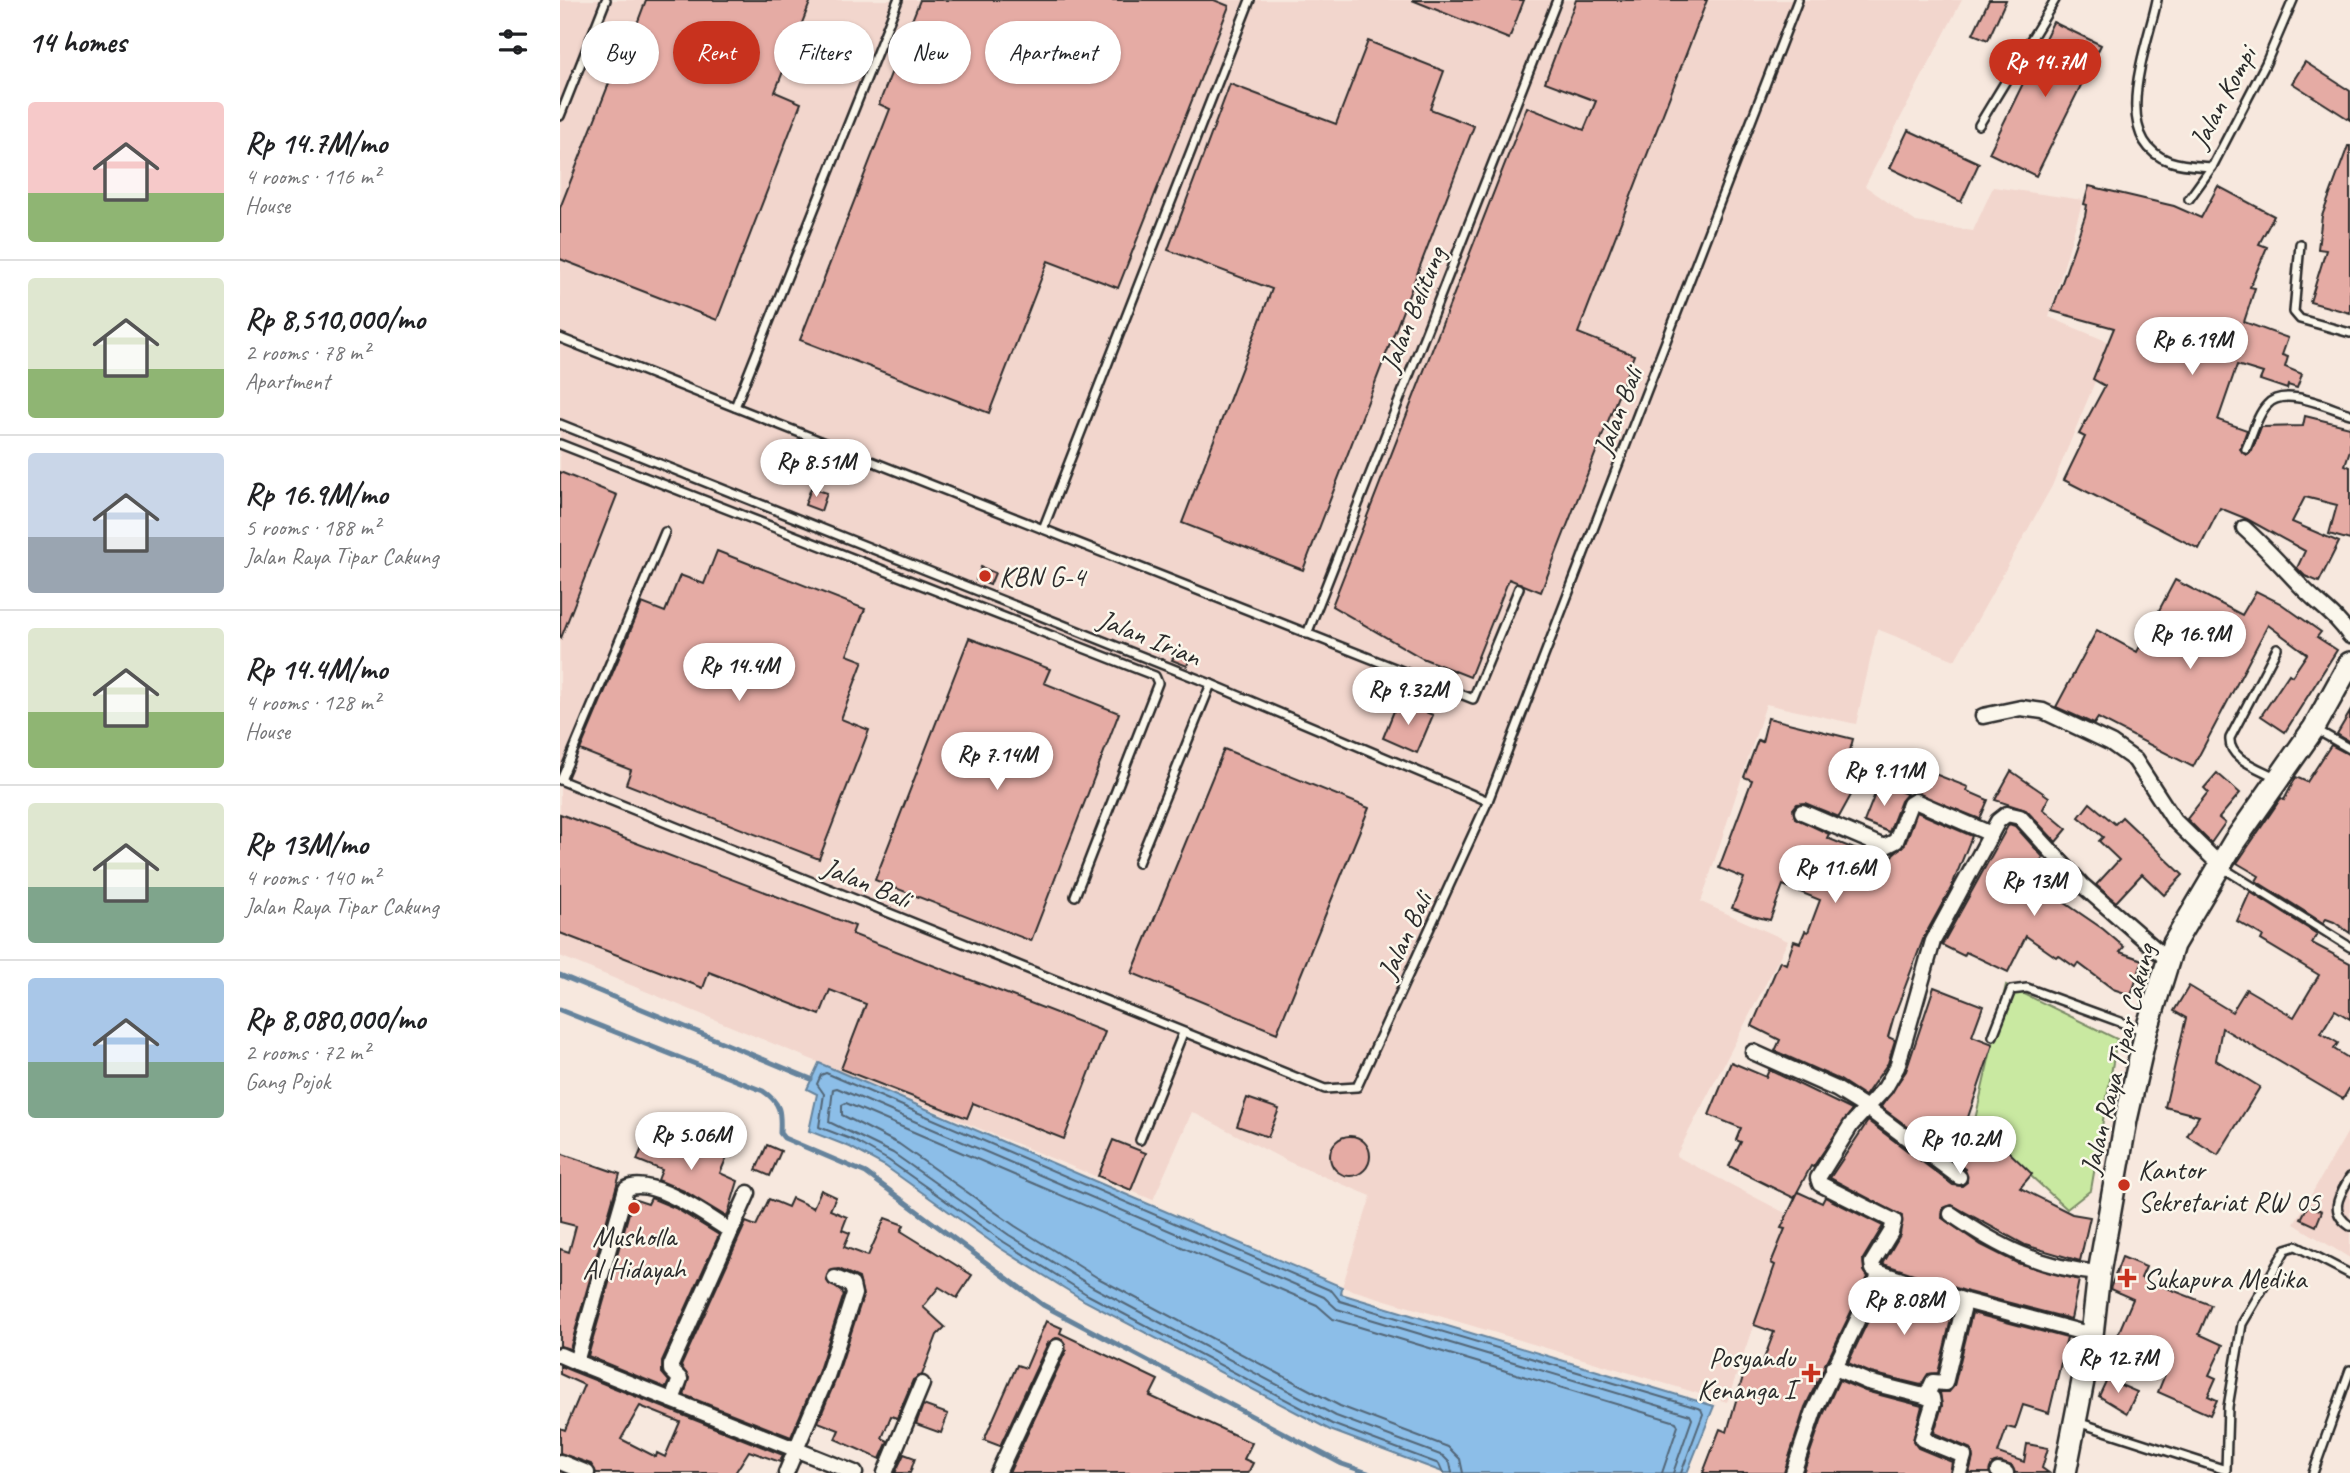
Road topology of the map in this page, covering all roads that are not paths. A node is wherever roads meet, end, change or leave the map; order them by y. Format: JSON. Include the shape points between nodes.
{"nodes":[{"id":1,"x":606,"y":0,"type":"edge"},
{"id":2,"x":898,"y":0,"type":"edge"},
{"id":3,"x":1250,"y":0,"type":"edge"},
{"id":4,"x":1557,"y":0,"type":"edge"},
{"id":5,"x":1798,"y":0,"type":"edge"},
{"id":6,"x":2055,"y":0,"type":"edge"},
{"id":7,"x":2157,"y":0,"type":"edge"},
{"id":8,"x":2293,"y":0,"type":"edge"},
{"id":9,"x":560,"y":116,"type":"edge"},
{"id":10,"x":1979,"y":125,"type":"dead end"},
{"id":11,"x":2212,"y":167,"type":"junction"},
{"id":12,"x":2189,"y":199,"type":"dead end"},
{"id":13,"x":2300,"y":244,"type":"dead end"},
{"id":14,"x":2350,"y":333,"type":"edge"},
{"id":15,"x":560,"y":338,"type":"edge"},
{"id":16,"x":735,"y":407,"type":"junction"},
{"id":17,"x":2350,"y":414,"type":"edge"},
{"id":18,"x":560,"y":424,"type":"edge"},
{"id":19,"x":560,"y":444,"type":"edge"},
{"id":20,"x":2246,"y":449,"type":"dead end"},
{"id":21,"x":2244,"y":528,"type":"dead end"},
{"id":22,"x":1043,"y":529,"type":"junction"},
{"id":23,"x":665,"y":532,"type":"dead end"},
{"id":24,"x":1518,"y":588,"type":"dead end"},
{"id":25,"x":1307,"y":634,"type":"junction"},
{"id":26,"x":2350,"y":636,"type":"edge"},
{"id":27,"x":2277,"y":648,"type":"dead end"},
{"id":28,"x":2350,"y":663,"type":"edge"},
{"id":29,"x":1211,"y":684,"type":"junction"},
{"id":30,"x":1983,"y":716,"type":"dead end"},
{"id":31,"x":2314,"y":729,"type":"junction"},
{"id":32,"x":2350,"y":749,"type":"edge"},
{"id":33,"x":2279,"y":779,"type":"junction"},
{"id":34,"x":560,"y":780,"type":"edge"},
{"id":35,"x":1488,"y":801,"type":"junction"},
{"id":36,"x":1802,"y":812,"type":"dead end"},
{"id":37,"x":1991,"y":834,"type":"junction"},
{"id":38,"x":1138,"y":863,"type":"dead end"},
{"id":39,"x":2220,"y":865,"type":"junction"},
{"id":40,"x":1074,"y":896,"type":"dead end"},
{"id":41,"x":2350,"y":947,"type":"edge"},
{"id":42,"x":2168,"y":960,"type":"junction"},
{"id":43,"x":2146,"y":1032,"type":"junction"},
{"id":44,"x":1183,"y":1033,"type":"junction"},
{"id":45,"x":1993,"y":1035,"type":"dead end"},
{"id":46,"x":1753,"y":1052,"type":"dead end"},
{"id":47,"x":1867,"y":1108,"type":"junction"},
{"id":48,"x":1140,"y":1140,"type":"dead end"},
{"id":49,"x":1959,"y":1177,"type":"dead end"},
{"id":50,"x":2350,"y":1177,"type":"edge"},
{"id":51,"x":748,"y":1193,"type":"dead end"},
{"id":52,"x":1951,"y":1214,"type":"dead end"},
{"id":53,"x":2350,"y":1226,"type":"edge"},
{"id":54,"x":729,"y":1230,"type":"junction"},
{"id":55,"x":1880,"y":1273,"type":"junction"},
{"id":56,"x":2099,"y":1273,"type":"junction"},
{"id":57,"x":2350,"y":1274,"type":"edge"},
{"id":58,"x":835,"y":1278,"type":"dead end"},
{"id":59,"x":1965,"y":1301,"type":"junction"},
{"id":60,"x":2092,"y":1335,"type":"junction"},
{"id":61,"x":1057,"y":1347,"type":"dead end"},
{"id":62,"x":560,"y":1355,"type":"edge"},
{"id":63,"x":576,"y":1362,"type":"junction"},
{"id":64,"x":1833,"y":1367,"type":"junction"},
{"id":65,"x":2350,"y":1370,"type":"edge"},
{"id":66,"x":922,"y":1384,"type":"dead end"},
{"id":67,"x":1926,"y":1397,"type":"junction"},
{"id":68,"x":673,"y":1400,"type":"junction"},
{"id":69,"x":2076,"y":1422,"type":"junction"},
{"id":70,"x":798,"y":1450,"type":"junction"},
{"id":71,"x":560,"y":1462,"type":"edge"},
{"id":72,"x":2227,"y":1471,"type":"edge"},
{"id":73,"x":587,"y":1473,"type":"edge"},
{"id":74,"x":786,"y":1473,"type":"edge"},
{"id":75,"x":855,"y":1473,"type":"edge"},
{"id":76,"x":885,"y":1473,"type":"edge"},
{"id":77,"x":998,"y":1473,"type":"edge"},
{"id":78,"x":1793,"y":1473,"type":"edge"},
{"id":79,"x":1959,"y":1473,"type":"edge"},
{"id":80,"x":2065,"y":1473,"type":"edge"},
{"id":81,"x":2314,"y":1473,"type":"edge"}],
"edges":[{"from":1,"to":9,"type":"lane"},
{"from":2,"to":16,"type":"lane"},
{"from":3,"to":22,"type":"lane"},
{"from":4,"to":25,"type":"lane","name":"Jalan Belitung"},
{"from":5,"to":35,"type":"lane","name":"Jalan Bali"},
{"from":6,"to":10,"type":"lane"},
{"from":7,"to":11,"type":"lane","name":"Jalan Kompi","via":[[2134,108],[2137,128],[2144,144],[2168,161]]},
{"from":8,"to":11,"type":"lane","name":"Jalan Kompi"},
{"from":11,"to":12,"type":"lane"},
{"from":13,"to":14,"type":"lane","via":[[2294,312],[2300,318]]},
{"from":15,"to":16,"type":"lane"},
{"from":16,"to":22,"type":"lane"},
{"from":17,"to":20,"type":"lane","via":[[2278,397],[2266,405]]},
{"from":18,"to":29,"type":"lane","name":"Jalan Irian"},
{"from":19,"to":40,"type":"lane","via":[[1155,676],[1158,683]]},
{"from":21,"to":26,"type":"street","via":[[2338,618]]},
{"from":22,"to":25,"type":"lane"},
{"from":23,"to":34,"type":"lane"},
{"from":24,"to":25,"type":"lane","via":[[1473,699]]},
{"from":27,"to":33,"type":"lane","via":[[2229,746],[2233,753]]},
{"from":28,"to":31,"type":"street","name":"Jalan Raya Tipar Cakung"},
{"from":29,"to":35,"type":"lane","name":"Jalan Irian"},
{"from":29,"to":38,"type":"lane"},
{"from":30,"to":39,"type":"street","via":[[2021,708],[2043,711],[2111,743],[2135,760],[2174,820]]},
{"from":31,"to":32,"type":"lane"},
{"from":31,"to":33,"type":"street","name":"Jalan Raya Tipar Cakung"},
{"from":33,"to":39,"type":"street","name":"Jalan Raya Tipar Cakung"},
{"from":34,"to":44,"type":"lane","name":"Jalan Bali"},
{"from":35,"to":44,"type":"lane","name":"Jalan Bali","via":[[1357,1087],[1325,1089]]},
{"from":36,"to":37,"type":"street","via":[[1884,847],[1896,841],[1915,801]]},
{"from":37,"to":42,"type":"street","via":[[2007,814],[2020,817],[2082,885]]},
{"from":37,"to":47,"type":"street","via":[[1933,941],[1897,1067]]},
{"from":39,"to":41,"type":"lane"},
{"from":39,"to":42,"type":"street","name":"Jalan Raya Tipar Cakung","via":[[2182,923]]},
{"from":42,"to":43,"type":"street","name":"Jalan Raya Tipar Cakung"},
{"from":43,"to":45,"type":"lane","via":[[2017,987],[2011,990]]},
{"from":43,"to":56,"type":"street","name":"Jalan Raya Tipar Cakung"},
{"from":44,"to":48,"type":"lane"},
{"from":46,"to":47,"type":"street"},
{"from":47,"to":49,"type":"street"},
{"from":47,"to":55,"type":"street","via":[[1818,1178],[1820,1184],[1894,1221],[1872,1263]]},
{"from":50,"to":53,"type":"lane","via":[[2335,1207]]},
{"from":51,"to":54,"type":"street"},
{"from":52,"to":56,"type":"street","via":[[2030,1261]]},
{"from":54,"to":63,"type":"street","via":[[674,1196],[639,1187],[626,1189]]},
{"from":54,"to":68,"type":"street","via":[[671,1365],[680,1379]]},
{"from":55,"to":59,"type":"street"},
{"from":55,"to":64,"type":"street"},
{"from":56,"to":60,"type":"street","name":"Jalan Raya Tipar Cakung"},
{"from":57,"to":72,"type":"lane","via":[[2296,1246],[2287,1249],[2242,1324],[2228,1407]]},
{"from":58,"to":70,"type":"street","via":[[855,1290]]},
{"from":59,"to":60,"type":"street"},
{"from":59,"to":67,"type":"street","via":[[1945,1383],[1933,1382]]},
{"from":60,"to":69,"type":"street","name":"Jalan Raya Tipar Cakung"},
{"from":61,"to":77,"type":"street"},
{"from":62,"to":63,"type":"street"},
{"from":63,"to":68,"type":"street"},
{"from":64,"to":67,"type":"street","via":[[1868,1382]]},
{"from":64,"to":78,"type":"street"},
{"from":65,"to":81,"type":"lane"},
{"from":66,"to":76,"type":"street"},
{"from":67,"to":79,"type":"street","via":[[1933,1404],[1922,1439],[1964,1456]]},
{"from":68,"to":70,"type":"street"},
{"from":69,"to":72,"type":"lane"},
{"from":69,"to":80,"type":"street","name":"Jalan Raya Tipar Cakung"},
{"from":70,"to":74,"type":"street"},
{"from":70,"to":75,"type":"street"},
{"from":71,"to":73,"type":"street"}]}
